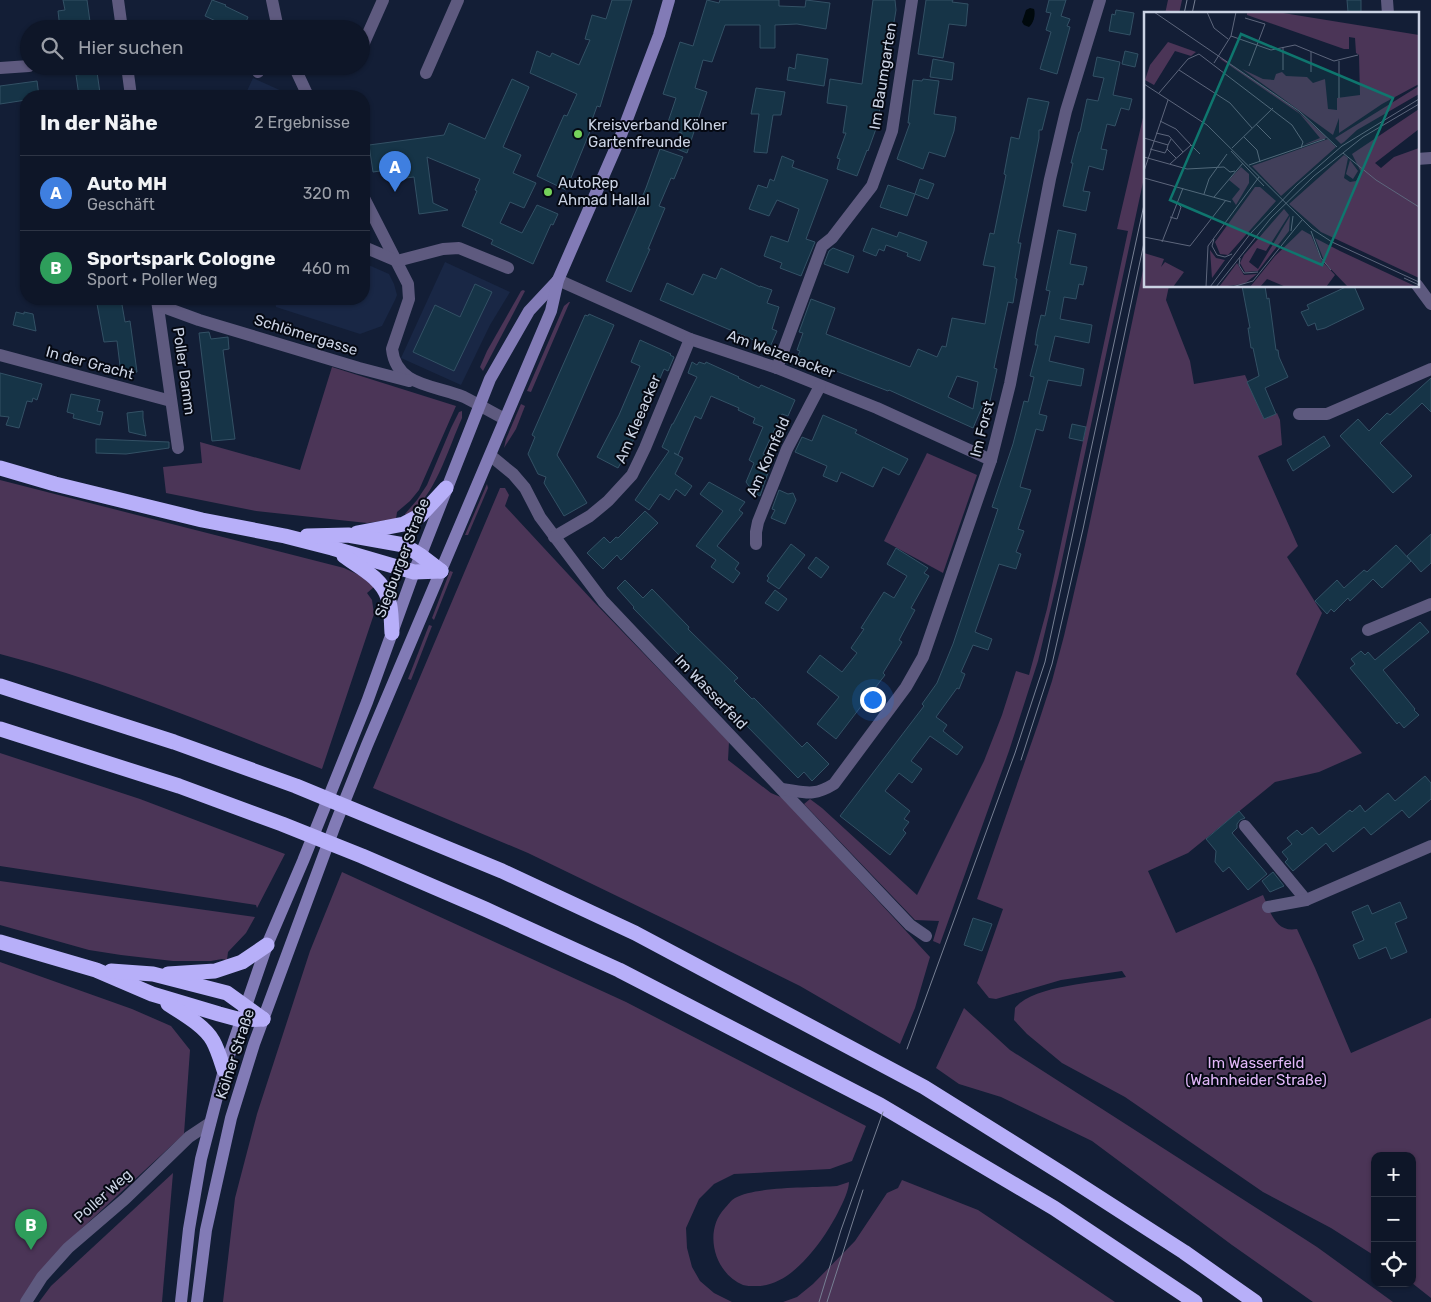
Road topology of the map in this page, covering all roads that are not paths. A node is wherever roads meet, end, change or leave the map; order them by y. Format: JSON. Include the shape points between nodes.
{"nodes":[{"id":1,"x":118,"y":0,"type":"edge"},
{"id":2,"x":272,"y":0,"type":"edge"},
{"id":3,"x":383,"y":0,"type":"edge"},
{"id":4,"x":458,"y":0,"type":"edge"},
{"id":5,"x":669,"y":0,"type":"edge"},
{"id":6,"x":912,"y":0,"type":"edge"},
{"id":7,"x":1100,"y":0,"type":"edge"},
{"id":8,"x":121,"y":20,"type":"edge"},
{"id":9,"x":274,"y":20,"type":"edge"},
{"id":10,"x":370,"y":31,"type":"edge"},
{"id":11,"x":20,"y":67,"type":"edge"},
{"id":12,"x":0,"y":68,"type":"edge"},
{"id":13,"x":426,"y":73,"type":"dead end"},
{"id":14,"x":128,"y":75,"type":"edge"},
{"id":15,"x":298,"y":75,"type":"edge"},
{"id":16,"x":130,"y":90,"type":"edge"},
{"id":17,"x":305,"y":90,"type":"edge"},
{"id":18,"x":1431,"y":158,"type":"edge"},
{"id":19,"x":1418,"y":159,"type":"edge"},
{"id":20,"x":370,"y":209,"type":"edge"},
{"id":21,"x":370,"y":250,"type":"edge"},
{"id":22,"x":397,"y":261,"type":"junction"},
{"id":23,"x":508,"y":268,"type":"dead end"},
{"id":24,"x":558,"y":280,"type":"junction"},
{"id":25,"x":1418,"y":286,"type":"edge"},
{"id":26,"x":1431,"y":304,"type":"edge"},
{"id":27,"x":158,"y":305,"type":"edge"},
{"id":28,"x":165,"y":305,"type":"edge"},
{"id":29,"x":690,"y":339,"type":"junction"},
{"id":30,"x":0,"y":355,"type":"edge"},
{"id":31,"x":777,"y":368,"type":"junction"},
{"id":32,"x":1431,"y":369,"type":"edge"},
{"id":33,"x":417,"y":382,"type":"junction"},
{"id":34,"x":820,"y":386,"type":"junction"},
{"id":35,"x":171,"y":401,"type":"junction"},
{"id":36,"x":479,"y":406,"type":"junction"},
{"id":37,"x":1298,"y":414,"type":"dead end"},
{"id":38,"x":505,"y":419,"type":"junction"},
{"id":39,"x":178,"y":448,"type":"dead end"},
{"id":40,"x":491,"y":456,"type":"junction"},
{"id":41,"x":991,"y":460,"type":"junction"},
{"id":42,"x":0,"y":468,"type":"edge"},
{"id":43,"x":446,"y":488,"type":"junction"},
{"id":44,"x":348,"y":535,"type":"junction"},
{"id":45,"x":285,"y":536,"type":"junction"},
{"id":46,"x":554,"y":538,"type":"junction"},
{"id":47,"x":756,"y":544,"type":"dead end"},
{"id":48,"x":332,"y":548,"type":"junction"},
{"id":49,"x":420,"y":555,"type":"junction"},
{"id":50,"x":414,"y":572,"type":"junction"},
{"id":51,"x":441,"y":572,"type":"junction"},
{"id":52,"x":1431,"y":604,"type":"edge"},
{"id":53,"x":1368,"y":630,"type":"dead end"},
{"id":54,"x":392,"y":633,"type":"junction"},
{"id":55,"x":0,"y":686,"type":"edge"},
{"id":56,"x":0,"y":728,"type":"edge"},
{"id":57,"x":782,"y":789,"type":"junction"},
{"id":58,"x":335,"y":825,"type":"joint"},
{"id":59,"x":1245,"y":826,"type":"dead end"},
{"id":60,"x":1431,"y":846,"type":"edge"},
{"id":61,"x":303,"y":861,"type":"joint"},
{"id":62,"x":1306,"y":900,"type":"junction"},
{"id":63,"x":1268,"y":907,"type":"dead end"},
{"id":64,"x":926,"y":936,"type":"dead end"},
{"id":65,"x":0,"y":942,"type":"edge"},
{"id":66,"x":267,"y":945,"type":"junction"},
{"id":67,"x":96,"y":970,"type":"junction"},
{"id":68,"x":153,"y":974,"type":"junction"},
{"id":69,"x":152,"y":994,"type":"junction"},
{"id":70,"x":246,"y":1005,"type":"junction"},
{"id":71,"x":264,"y":1019,"type":"junction"},
{"id":72,"x":241,"y":1020,"type":"junction"},
{"id":73,"x":224,"y":1070,"type":"junction"},
{"id":74,"x":210,"y":1122,"type":"junction"},
{"id":75,"x":26,"y":1302,"type":"edge"},
{"id":76,"x":181,"y":1302,"type":"edge"},
{"id":77,"x":197,"y":1302,"type":"edge"},
{"id":78,"x":1195,"y":1302,"type":"edge"},
{"id":79,"x":1255,"y":1302,"type":"edge"}],
"edges":[{"from":1,"to":8,"type":"street"},
{"from":2,"to":9,"type":"street"},
{"from":3,"to":10,"type":"street"},
{"from":4,"to":13,"type":"street"},
{"from":5,"to":24,"type":"main road","name":"Siegburger Straße","via":[[620,138]]},
{"from":6,"to":31,"type":"street","name":"Im Baumgarten","via":[[892,131],[872,186],[832,238],[822,246]]},
{"from":7,"to":41,"type":"street","name":"Im Forst","via":[[1066,111],[1010,384]]},
{"from":11,"to":12,"type":"street"},
{"from":14,"to":16,"type":"street"},
{"from":15,"to":17,"type":"street"},
{"from":18,"to":19,"type":"street"},
{"from":20,"to":22,"type":"street"},
{"from":21,"to":22,"type":"street"},
{"from":22,"to":23,"type":"street","via":[[452,248]]},
{"from":22,"to":33,"type":"street","via":[[409,292],[394,339],[392,357],[397,368]]},
{"from":24,"to":29,"type":"street","name":"Am Weizenacker"},
{"from":24,"to":36,"type":"main road","name":"Siegburger Straße","via":[[529,311],[490,378]]},
{"from":24,"to":38,"type":"main road","name":"Siegburger Straße","via":[[550,311]]},
{"from":25,"to":26,"type":"street"},
{"from":27,"to":35,"type":"street","name":"Poller Damm"},
{"from":28,"to":33,"type":"street","name":"Schlömergasse","via":[[199,320]]},
{"from":29,"to":31,"type":"street","name":"Am Weizenacker"},
{"from":29,"to":46,"type":"street","name":"Am Kleeacker","via":[[632,475],[590,516]]},
{"from":30,"to":35,"type":"street","name":"In der Gracht"},
{"from":31,"to":34,"type":"street","name":"Am Weizenacker"},
{"from":32,"to":37,"type":"street","via":[[1327,414]]},
{"from":33,"to":36,"type":"street","via":[[456,394]]},
{"from":34,"to":41,"type":"street","name":"Am Weizenacker","via":[[894,415]]},
{"from":34,"to":47,"type":"street","name":"Am Kornfeld","via":[[788,449],[758,522]]},
{"from":35,"to":39,"type":"street","name":"Poller Damm"},
{"from":36,"to":38,"type":"street"},
{"from":36,"to":43,"type":"main road","name":"Siegburger Straße"},
{"from":38,"to":40,"type":"main road","name":"Siegburger Straße"},
{"from":40,"to":46,"type":"street","name":"Im Wasserfeld","via":[[525,488]]},
{"from":40,"to":51,"type":"main road","name":"Siegburger Straße"},
{"from":41,"to":57,"type":"street","name":"Im Forst","via":[[923,657],[906,687],[834,784],[820,792]]},
{"from":42,"to":45,"type":"highway","via":[[193,518]]},
{"from":43,"to":44,"type":"highway","via":[[421,515],[404,524]]},
{"from":43,"to":49,"type":"main road","name":"Siegburger Straße"},
{"from":44,"to":45,"type":"highway"},
{"from":44,"to":49,"type":"highway","via":[[404,545]]},
{"from":45,"to":48,"type":"highway"},
{"from":46,"to":57,"type":"street","name":"Im Wasserfeld","via":[[603,601]]},
{"from":48,"to":50,"type":"highway"},
{"from":48,"to":54,"type":"highway","via":[[382,586],[388,598]]},
{"from":49,"to":50,"type":"main road","name":"Siegburger Straße"},
{"from":49,"to":51,"type":"highway"},
{"from":50,"to":51,"type":"highway"},
{"from":50,"to":54,"type":"main road","name":"Siegburger Straße"},
{"from":51,"to":58,"type":"main road","name":"Siegburger Straße"},
{"from":52,"to":53,"type":"street"},
{"from":54,"to":61,"type":"main road","name":"Siegburger Straße"},
{"from":55,"to":79,"type":"highway","via":[[174,742],[296,786],[502,871],[635,933],[924,1087],[1145,1226]]},
{"from":56,"to":78,"type":"highway","via":[[179,786],[282,824],[485,909],[618,970],[880,1105],[1054,1208]]},
{"from":57,"to":64,"type":"street","name":"Im Wasserfeld","via":[[910,925]]},
{"from":58,"to":71,"type":"main road","name":"Kölner Straße"},
{"from":59,"to":62,"type":"street"},
{"from":60,"to":62,"type":"street"},
{"from":61,"to":66,"type":"main road","name":"Kölner Straße"},
{"from":62,"to":63,"type":"street"},
{"from":65,"to":67,"type":"highway"},
{"from":66,"to":68,"type":"highway","via":[[242,962],[215,970]]},
{"from":66,"to":70,"type":"main road","name":"Kölner Straße"},
{"from":67,"to":68,"type":"highway"},
{"from":67,"to":69,"type":"highway"},
{"from":68,"to":70,"type":"highway","via":[[227,993]]},
{"from":69,"to":72,"type":"highway"},
{"from":69,"to":73,"type":"highway","via":[[187,1016],[213,1040]]},
{"from":70,"to":71,"type":"highway"},
{"from":70,"to":72,"type":"main road","name":"Kölner Straße"},
{"from":71,"to":72,"type":"highway"},
{"from":71,"to":77,"type":"main road","name":"Kölner Straße","via":[[231,1118],[206,1230]]},
{"from":72,"to":73,"type":"main road","name":"Kölner Straße"},
{"from":73,"to":74,"type":"main road","name":"Kölner Straße"},
{"from":74,"to":75,"type":"street","name":"Poller Weg","via":[[189,1137],[68,1248],[42,1277]]},
{"from":74,"to":76,"type":"main road","name":"Kölner Straße","via":[[191,1220]]}]}
